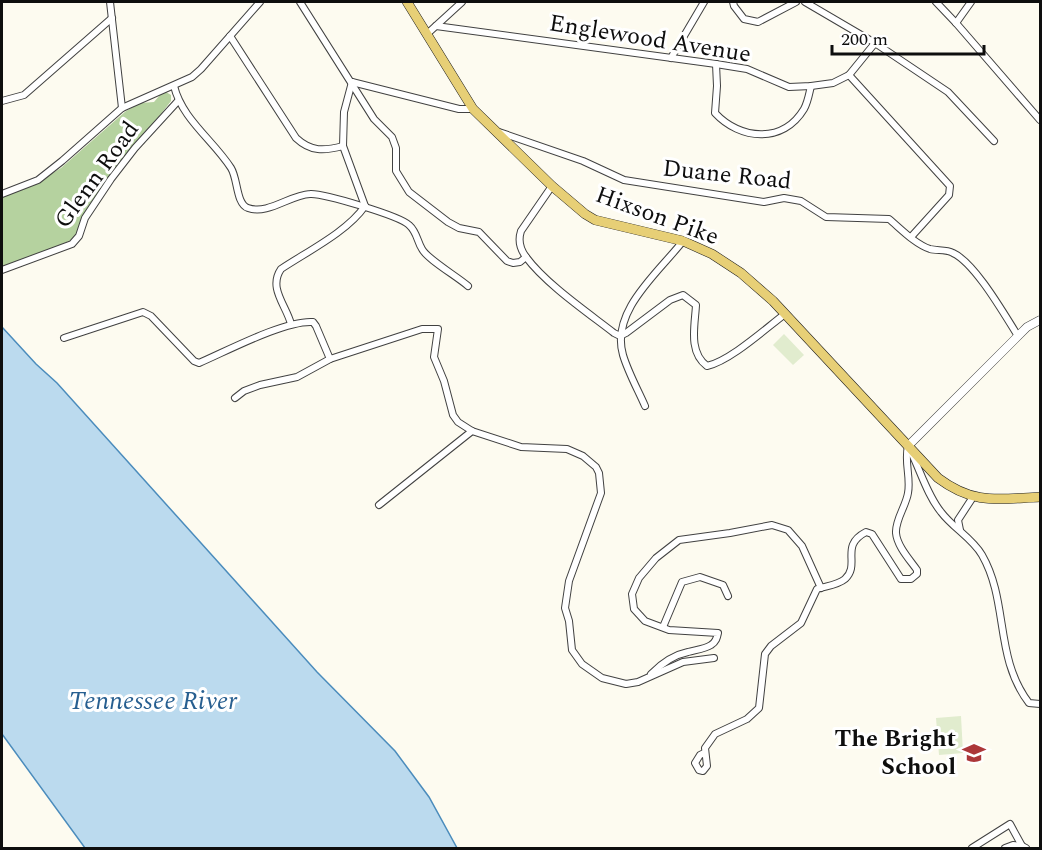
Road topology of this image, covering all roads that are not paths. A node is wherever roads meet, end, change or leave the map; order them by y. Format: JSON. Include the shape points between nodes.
{"nodes":[{"id":1,"x":110,"y":2,"type":"edge"},
{"id":2,"x":260,"y":2,"type":"edge"},
{"id":3,"x":300,"y":2,"type":"edge"},
{"id":4,"x":407,"y":2,"type":"edge"},
{"id":5,"x":462,"y":2,"type":"edge"},
{"id":6,"x":704,"y":2,"type":"edge"},
{"id":7,"x":733,"y":2,"type":"edge"},
{"id":8,"x":796,"y":2,"type":"edge"},
{"id":9,"x":805,"y":2,"type":"edge"},
{"id":10,"x":936,"y":2,"type":"edge"},
{"id":11,"x":971,"y":2,"type":"edge"},
{"id":12,"x":112,"y":18,"type":"junction"},
{"id":13,"x":956,"y":22,"type":"junction"},
{"id":14,"x":436,"y":26,"type":"junction"},
{"id":15,"x":427,"y":34,"type":"junction"},
{"id":16,"x":230,"y":36,"type":"junction"},
{"id":17,"x":875,"y":43,"type":"junction"},
{"id":18,"x":671,"y":58,"type":"junction"},
{"id":19,"x":716,"y":64,"type":"junction"},
{"id":20,"x":849,"y":75,"type":"junction"},
{"id":21,"x":352,"y":82,"type":"junction"},
{"id":22,"x":174,"y":86,"type":"junction"},
{"id":23,"x":811,"y":87,"type":"junction"},
{"id":24,"x":2,"y":101,"type":"edge"},
{"id":25,"x":178,"y":101,"type":"junction"},
{"id":26,"x":122,"y":108,"type":"junction"},
{"id":27,"x":472,"y":109,"type":"junction"},
{"id":28,"x":1041,"y":120,"type":"edge"},
{"id":29,"x":494,"y":131,"type":"junction"},
{"id":30,"x":994,"y":141,"type":"dead end"},
{"id":31,"x":343,"y":146,"type":"junction"},
{"id":32,"x":552,"y":186,"type":"junction"},
{"id":33,"x":2,"y":194,"type":"edge"},
{"id":34,"x":364,"y":206,"type":"junction"},
{"id":35,"x":911,"y":237,"type":"junction"},
{"id":36,"x":683,"y":241,"type":"junction"},
{"id":37,"x":526,"y":257,"type":"junction"},
{"id":38,"x":2,"y":270,"type":"edge"},
{"id":39,"x":468,"y":286,"type":"dead end"},
{"id":40,"x":785,"y":314,"type":"junction"},
{"id":41,"x":1041,"y":320,"type":"edge"},
{"id":42,"x":291,"y":324,"type":"junction"},
{"id":43,"x":620,"y":336,"type":"junction"},
{"id":44,"x":1018,"y":336,"type":"junction"},
{"id":45,"x":64,"y":339,"type":"dead end"},
{"id":46,"x":330,"y":358,"type":"junction"},
{"id":47,"x":235,"y":398,"type":"dead end"},
{"id":48,"x":645,"y":406,"type":"dead end"},
{"id":49,"x":472,"y":431,"type":"junction"},
{"id":50,"x":908,"y":446,"type":"junction"},
{"id":51,"x":973,"y":497,"type":"junction"},
{"id":52,"x":1041,"y":497,"type":"edge"},
{"id":53,"x":379,"y":505,"type":"dead end"},
{"id":54,"x":960,"y":530,"type":"junction"},
{"id":55,"x":821,"y":588,"type":"junction"},
{"id":56,"x":728,"y":596,"type":"dead end"},
{"id":57,"x":663,"y":627,"type":"junction"},
{"id":58,"x":714,"y":658,"type":"dead end"},
{"id":59,"x":648,"y":677,"type":"junction"},
{"id":60,"x":1041,"y":704,"type":"edge"},
{"id":61,"x":704,"y":753,"type":"dead end"},
{"id":62,"x":1024,"y":847,"type":"edge"},
{"id":63,"x":972,"y":849,"type":"edge"},
{"id":64,"x":1005,"y":849,"type":"edge"}],
"edges":[{"from":1,"to":12,"type":"street"},
{"from":2,"to":16,"type":"street"},
{"from":3,"to":21,"type":"street"},
{"from":4,"to":15,"type":"main road","name":"Hixson Pike"},
{"from":5,"to":14,"type":"street"},
{"from":6,"to":18,"type":"street"},
{"from":7,"to":8,"type":"street","via":[[744,19],[758,22]]},
{"from":9,"to":17,"type":"street"},
{"from":10,"to":13,"type":"street"},
{"from":11,"to":13,"type":"street"},
{"from":12,"to":24,"type":"street","via":[[24,95]]},
{"from":12,"to":26,"type":"street"},
{"from":13,"to":28,"type":"street"},
{"from":14,"to":15,"type":"street"},
{"from":14,"to":18,"type":"street","name":"Englewood Avenue"},
{"from":15,"to":27,"type":"main road","name":"Hixson Pike"},
{"from":16,"to":22,"type":"street","via":[[201,69]]},
{"from":16,"to":31,"type":"street","via":[[304,146],[326,151]]},
{"from":17,"to":20,"type":"street"},
{"from":17,"to":30,"type":"street","via":[[948,92]]},
{"from":18,"to":19,"type":"street","name":"Englewood Avenue"},
{"from":19,"to":23,"type":"street","name":"Englewood Avenue","via":[[747,69],[789,87]]},
{"from":19,"to":23,"type":"street","via":[[715,113],[724,123],[747,135],[783,129],[799,116]]},
{"from":20,"to":23,"type":"street","name":"Englewood Avenue"},
{"from":20,"to":35,"type":"street","via":[[950,186],[949,195]]},
{"from":21,"to":27,"type":"street"},
{"from":21,"to":31,"type":"street","via":[[344,112]]},
{"from":21,"to":37,"type":"street","via":[[394,143],[396,171],[409,192],[448,222],[479,232],[507,261],[520,262]]},
{"from":22,"to":25,"type":"street"},
{"from":22,"to":26,"type":"street"},
{"from":25,"to":34,"type":"street","via":[[230,166],[244,206],[263,209],[311,194]]},
{"from":25,"to":38,"type":"street","name":"Glenn Road","via":[[111,179],[72,244]]},
{"from":26,"to":33,"type":"street","via":[[38,180]]},
{"from":27,"to":29,"type":"main road","name":"Hixson Pike"},
{"from":29,"to":32,"type":"main road","name":"Hixson Pike"},
{"from":29,"to":35,"type":"street","name":"Duane Road","via":[[583,161],[624,180],[764,202],[784,198],[801,201],[826,217],[889,219]]},
{"from":31,"to":34,"type":"street"},
{"from":32,"to":36,"type":"main road","name":"Hixson Pike","via":[[595,220]]},
{"from":32,"to":37,"type":"street","via":[[520,231],[519,242]]},
{"from":34,"to":39,"type":"street","via":[[408,224],[422,250]]},
{"from":34,"to":42,"type":"street","via":[[343,228],[277,276],[278,295]]},
{"from":35,"to":44,"type":"street","name":"Duane Road","via":[[929,249],[952,252],[961,258],[978,276]]},
{"from":36,"to":40,"type":"main road","name":"Hixson Pike","via":[[741,273]]},
{"from":36,"to":43,"type":"street","via":[[632,303]]},
{"from":37,"to":43,"type":"street","via":[[565,295]]},
{"from":40,"to":43,"type":"street","via":[[731,354],[707,366],[696,352],[696,305],[683,295]]},
{"from":40,"to":50,"type":"main road","name":"Hixson Pike"},
{"from":41,"to":44,"type":"street"},
{"from":42,"to":45,"type":"street","via":[[199,363],[151,316],[142,312]]},
{"from":42,"to":46,"type":"street","via":[[313,322]]},
{"from":43,"to":48,"type":"street","via":[[623,354]]},
{"from":44,"to":50,"type":"street"},
{"from":46,"to":47,"type":"street","via":[[297,377],[260,385]]},
{"from":46,"to":49,"type":"street","via":[[422,329],[438,329],[434,357],[453,415]]},
{"from":49,"to":53,"type":"street"},
{"from":49,"to":59,"type":"street","via":[[521,447],[567,449],[596,467],[601,493],[568,581],[565,608],[572,650],[582,664],[609,681],[626,684]]},
{"from":50,"to":51,"type":"main road","name":"Hixson Pike","via":[[952,489]]},
{"from":50,"to":54,"type":"street","via":[[941,513]]},
{"from":50,"to":55,"type":"street","via":[[908,493],[896,535],[917,574],[901,579],[872,534],[866,532],[850,549],[850,572],[845,579]]},
{"from":51,"to":52,"type":"main road","name":"Hixson Pike"},
{"from":51,"to":54,"type":"street","via":[[958,519]]},
{"from":54,"to":60,"type":"street","via":[[983,556],[996,593],[1012,675],[1029,703]]},
{"from":55,"to":57,"type":"street","via":[[802,546],[788,530],[772,525],[679,540],[656,558],[639,578],[632,594],[634,609],[645,621]]},
{"from":55,"to":61,"type":"street","via":[[801,623],[765,654],[759,708],[747,719],[715,734]]},
{"from":56,"to":57,"type":"street","via":[[723,585],[700,577],[682,582]]},
{"from":57,"to":59,"type":"street","via":[[718,633],[710,646],[669,659]]},
{"from":58,"to":59,"type":"street","via":[[683,662]]},
{"from":62,"to":63,"type":"street","via":[[1010,824]]},
{"from":62,"to":64,"type":"street","via":[[1013,845]]}]}
